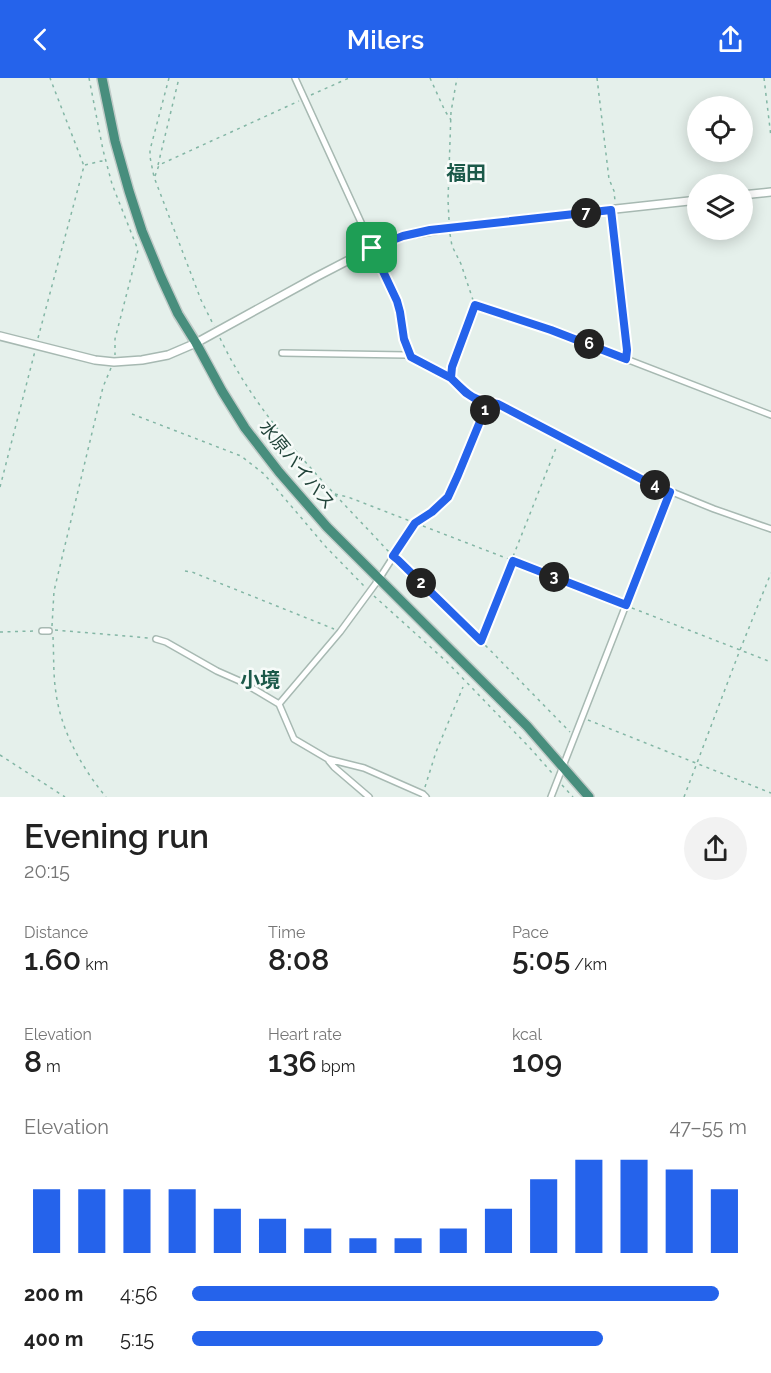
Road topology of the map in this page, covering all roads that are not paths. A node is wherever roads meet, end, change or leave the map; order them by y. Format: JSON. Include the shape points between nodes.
{"nodes":[{"id":1,"x":102,"y":78,"type":"edge"},
{"id":2,"x":295,"y":78,"type":"edge"},
{"id":3,"x":771,"y":192,"type":"edge"},
{"id":4,"x":753,"y":194,"type":"edge"},
{"id":5,"x":687,"y":201,"type":"edge"},
{"id":6,"x":372,"y":248,"type":"junction"},
{"id":7,"x":0,"y":336,"type":"edge"},
{"id":8,"x":196,"y":343,"type":"junction"},
{"id":9,"x":282,"y":353,"type":"dead end"},
{"id":10,"x":411,"y":357,"type":"junction"},
{"id":11,"x":451,"y":378,"type":"junction"},
{"id":12,"x":488,"y":402,"type":"junction"},
{"id":13,"x":771,"y":414,"type":"edge"},
{"id":14,"x":670,"y":492,"type":"junction"},
{"id":15,"x":771,"y":529,"type":"edge"},
{"id":16,"x":379,"y":579,"type":"junction"},
{"id":17,"x":156,"y":639,"type":"road end"},
{"id":18,"x":279,"y":704,"type":"junction"},
{"id":19,"x":328,"y":759,"type":"junction"},
{"id":20,"x":563,"y":766,"type":"junction"},
{"id":21,"x":425,"y":795,"type":"edge"},
{"id":22,"x":369,"y":797,"type":"edge"},
{"id":23,"x":550,"y":797,"type":"edge"},
{"id":24,"x":589,"y":797,"type":"edge"}],
"edges":[{"from":1,"to":8,"type":"highway","name":"水原バイパス","via":[[115,141],[142,231],[178,314]]},
{"from":2,"to":6,"type":"street"},
{"from":3,"to":4,"type":"street"},
{"from":5,"to":6,"type":"street","via":[[450,228],[403,236]]},
{"from":6,"to":8,"type":"street"},
{"from":6,"to":10,"type":"street","via":[[397,301]]},
{"from":7,"to":8,"type":"street","via":[[108,361],[142,360]]},
{"from":8,"to":16,"type":"highway","name":"水原バイパス","via":[[245,428],[279,472]]},
{"from":9,"to":10,"type":"street"},
{"from":10,"to":11,"type":"street"},
{"from":11,"to":12,"type":"street","via":[[466,393]]},
{"from":11,"to":13,"type":"street","via":[[475,305]]},
{"from":12,"to":14,"type":"street"},
{"from":12,"to":16,"type":"street","via":[[448,497],[415,523]]},
{"from":14,"to":15,"type":"street"},
{"from":14,"to":20,"type":"street"},
{"from":16,"to":18,"type":"street"},
{"from":16,"to":20,"type":"highway","name":"水原バイパス"},
{"from":17,"to":18,"type":"street"},
{"from":18,"to":19,"type":"street","via":[[294,739]]},
{"from":19,"to":21,"type":"street","via":[[364,768]]},
{"from":19,"to":22,"type":"street"},
{"from":20,"to":23,"type":"street"},
{"from":20,"to":24,"type":"highway","name":"水原バイパス"}]}
